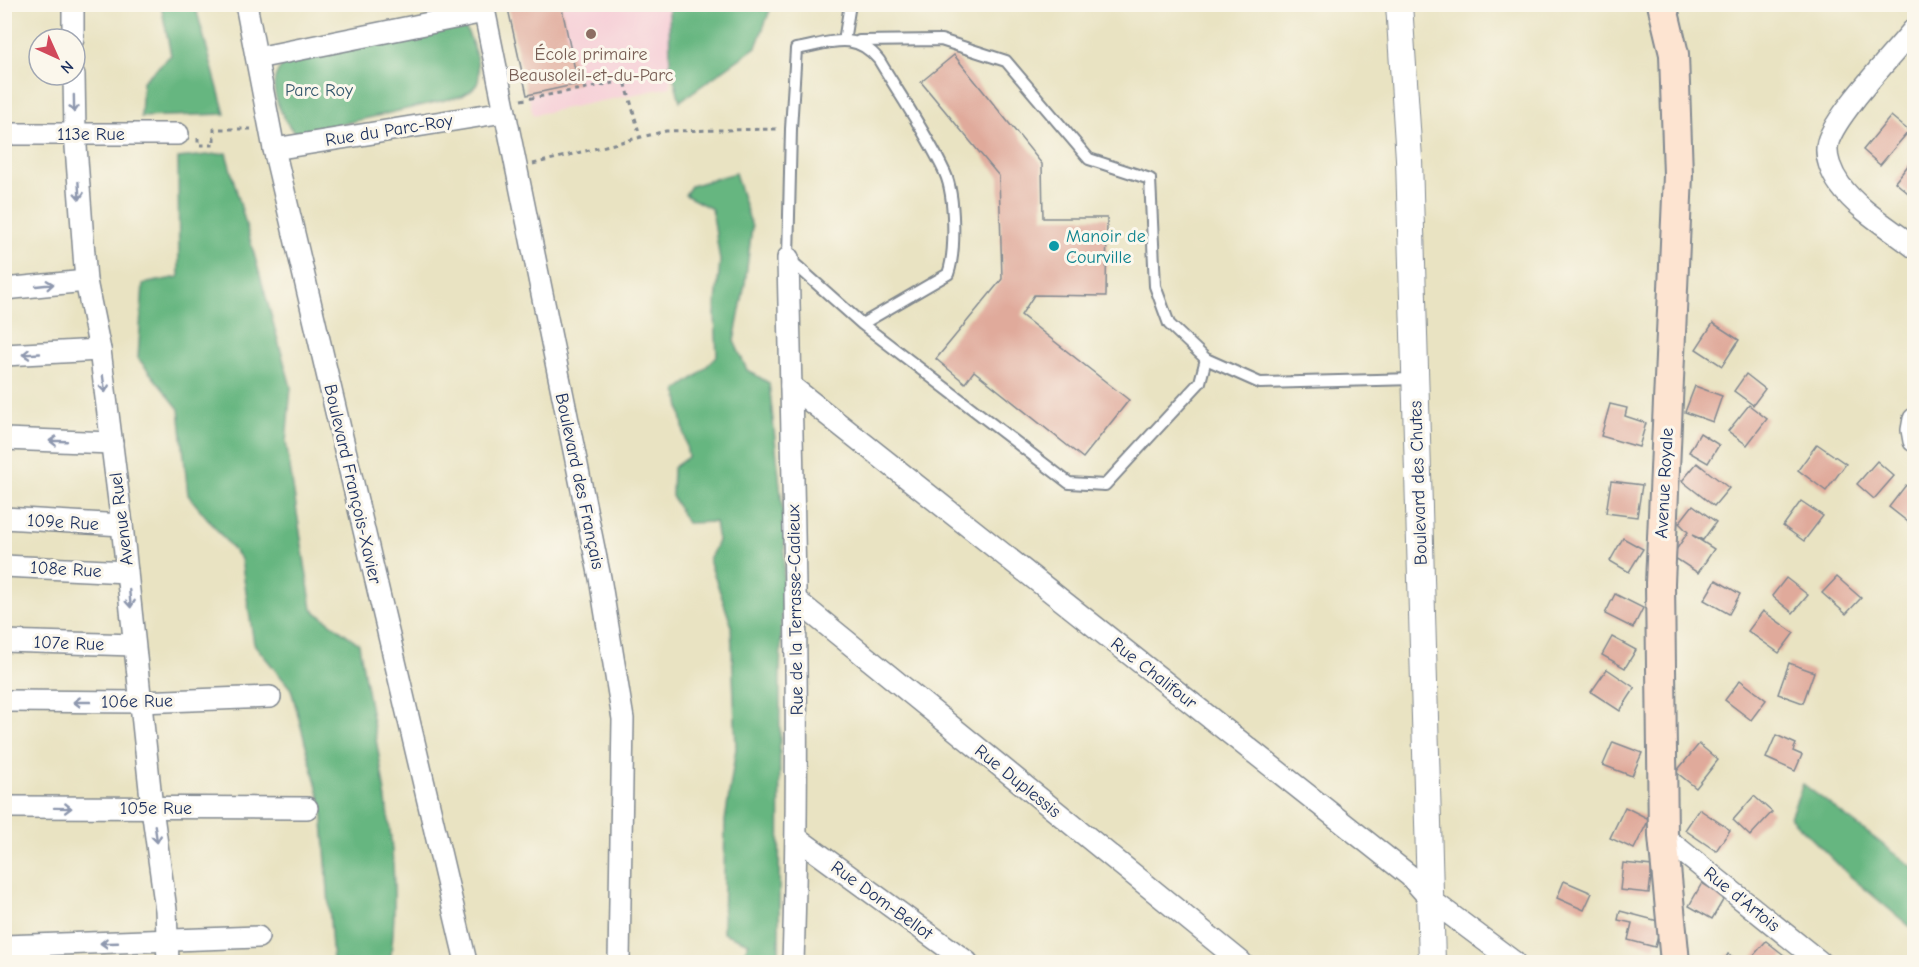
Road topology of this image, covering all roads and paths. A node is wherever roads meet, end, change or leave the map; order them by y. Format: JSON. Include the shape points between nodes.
{"nodes":[{"id":1,"x":73,"y":4,"type":"edge"},
{"id":2,"x":246,"y":4,"type":"edge"},
{"id":3,"x":850,"y":4,"type":"edge"},
{"id":4,"x":1399,"y":4,"type":"edge"},
{"id":5,"x":1662,"y":4,"type":"edge"},
{"id":6,"x":483,"y":8,"type":"edge"},
{"id":7,"x":73,"y":27,"type":"edge"},
{"id":8,"x":1914,"y":29,"type":"edge"},
{"id":9,"x":844,"y":41,"type":"junction"},
{"id":10,"x":857,"y":41,"type":"junction"},
{"id":11,"x":257,"y":58,"type":"junction"},
{"id":12,"x":74,"y":87,"type":"edge"},
{"id":13,"x":503,"y":108,"type":"junction"},
{"id":14,"x":791,"y":129,"type":"junction"},
{"id":15,"x":75,"y":133,"type":"junction"},
{"id":16,"x":4,"y":134,"type":"edge"},
{"id":17,"x":178,"y":134,"type":"joint"},
{"id":18,"x":640,"y":136,"type":"junction"},
{"id":19,"x":272,"y":139,"type":"junction"},
{"id":20,"x":515,"y":168,"type":"junction"},
{"id":21,"x":1914,"y":247,"type":"edge"},
{"id":22,"x":788,"y":258,"type":"junction"},
{"id":23,"x":86,"y":281,"type":"junction"},
{"id":24,"x":4,"y":289,"type":"edge"},
{"id":25,"x":862,"y":324,"type":"junction"},
{"id":26,"x":100,"y":350,"type":"junction"},
{"id":27,"x":4,"y":355,"type":"edge"},
{"id":28,"x":1206,"y":360,"type":"junction"},
{"id":29,"x":1414,"y":379,"type":"junction"},
{"id":30,"x":791,"y":386,"type":"junction"},
{"id":31,"x":1914,"y":419,"type":"edge"},
{"id":32,"x":4,"y":439,"type":"edge"},
{"id":33,"x":1914,"y":441,"type":"edge"},
{"id":34,"x":112,"y":443,"type":"junction"},
{"id":35,"x":4,"y":518,"type":"edge"},
{"id":36,"x":122,"y":525,"type":"junction"},
{"id":37,"x":4,"y":566,"type":"edge"},
{"id":38,"x":127,"y":572,"type":"junction"},
{"id":39,"x":796,"y":600,"type":"junction"},
{"id":40,"x":4,"y":642,"type":"edge"},
{"id":41,"x":134,"y":645,"type":"junction"},
{"id":42,"x":270,"y":697,"type":"dead end"},
{"id":43,"x":4,"y":701,"type":"edge"},
{"id":44,"x":140,"y":702,"type":"junction"},
{"id":45,"x":4,"y":807,"type":"edge"},
{"id":46,"x":152,"y":808,"type":"junction"},
{"id":47,"x":307,"y":808,"type":"dead end"},
{"id":48,"x":1663,"y":836,"type":"junction"},
{"id":49,"x":797,"y":838,"type":"junction"},
{"id":50,"x":1431,"y":900,"type":"junction"},
{"id":51,"x":258,"y":937,"type":"dead end"},
{"id":52,"x":167,"y":941,"type":"junction"},
{"id":53,"x":4,"y":946,"type":"edge"},
{"id":54,"x":168,"y":963,"type":"edge"},
{"id":55,"x":466,"y":963,"type":"edge"},
{"id":56,"x":619,"y":963,"type":"edge"},
{"id":57,"x":793,"y":963,"type":"edge"},
{"id":58,"x":967,"y":963,"type":"edge"},
{"id":59,"x":1241,"y":963,"type":"edge"},
{"id":60,"x":1432,"y":963,"type":"edge"},
{"id":61,"x":1514,"y":963,"type":"edge"},
{"id":62,"x":1675,"y":963,"type":"edge"},
{"id":63,"x":1820,"y":963,"type":"edge"}],
"edges":[{"from":1,"to":7,"type":"street"},
{"from":2,"to":11,"type":"street","name":"Boulevard François-Xavier"},
{"from":3,"to":9,"type":"lane"},
{"from":4,"to":29,"type":"street","name":"Boulevard des Chutes","via":[[1409,159]]},
{"from":5,"to":48,"type":"main road","name":"Avenue Royale","via":[[1674,54],[1678,175],[1660,583]]},
{"from":6,"to":11,"type":"street"},
{"from":6,"to":13,"type":"street","name":"Boulevard des Français"},
{"from":8,"to":21,"type":"street","via":[[1837,122],[1827,144],[1829,164],[1841,186]]},
{"from":9,"to":10,"type":"lane"},
{"from":9,"to":14,"type":"lane","via":[[796,49]]},
{"from":10,"to":25,"type":"lane","via":[[879,60],[946,175],[954,259],[948,274]]},
{"from":10,"to":28,"type":"lane","via":[[941,40],[1006,61],[1089,159],[1150,179],[1155,286],[1168,324]]},
{"from":11,"to":19,"type":"street","name":"Boulevard François-Xavier"},
{"from":12,"to":15,"type":"street","name":"Avenue Ruel","one_way":true},
{"from":13,"to":18,"type":"path","via":[[625,81]]},
{"from":13,"to":19,"type":"street","name":"Rue du Parc-Roy"},
{"from":13,"to":20,"type":"street","name":"Boulevard des Français"},
{"from":14,"to":18,"type":"path","via":[[666,131]]},
{"from":14,"to":22,"type":"lane"},
{"from":15,"to":16,"type":"street","name":"113e Rue"},
{"from":15,"to":17,"type":"street","name":"113e Rue"},
{"from":15,"to":23,"type":"street","name":"Avenue Ruel","one_way":true},
{"from":17,"to":19,"type":"path","via":[[197,130],[198,145],[214,145],[214,129]]},
{"from":18,"to":20,"type":"path"},
{"from":19,"to":55,"type":"street","name":"Boulevard François-Xavier"},
{"from":20,"to":56,"type":"street","name":"Boulevard des Français","via":[[600,578],[622,719]]},
{"from":22,"to":25,"type":"lane"},
{"from":22,"to":30,"type":"street","name":"Rue de la Terrasse-Cadieux"},
{"from":24,"to":23,"type":"street","one_way":true},
{"from":23,"to":26,"type":"street","name":"Avenue Ruel"},
{"from":25,"to":28,"type":"lane","via":[[1069,483],[1105,485],[1200,382]]},
{"from":26,"to":27,"type":"street","one_way":true},
{"from":26,"to":34,"type":"street","name":"Avenue Ruel","one_way":true},
{"from":28,"to":29,"type":"lane","via":[[1260,383]]},
{"from":29,"to":50,"type":"street","name":"Boulevard des Chutes"},
{"from":30,"to":39,"type":"street","name":"Rue de la Terrasse-Cadieux"},
{"from":30,"to":50,"type":"street","name":"Rue Chalifour","via":[[1410,876]]},
{"from":31,"to":33,"type":"street"},
{"from":34,"to":32,"type":"street","one_way":true},
{"from":34,"to":36,"type":"street","name":"Avenue Ruel"},
{"from":35,"to":36,"type":"street","name":"109e Rue"},
{"from":36,"to":38,"type":"street","name":"Avenue Ruel"},
{"from":37,"to":38,"type":"street","name":"108e Rue"},
{"from":38,"to":41,"type":"street","name":"Avenue Ruel","one_way":true},
{"from":39,"to":49,"type":"street","name":"Rue de la Terrasse-Cadieux"},
{"from":39,"to":59,"type":"street","name":"Rue Duplessis"},
{"from":40,"to":41,"type":"street","name":"107e Rue"},
{"from":41,"to":44,"type":"street","name":"Avenue Ruel"},
{"from":42,"to":44,"type":"street","name":"106e Rue"},
{"from":44,"to":43,"type":"street","name":"106e Rue","one_way":true},
{"from":44,"to":46,"type":"street","name":"Avenue Ruel"},
{"from":45,"to":46,"type":"street","name":"105e Rue","one_way":true},
{"from":46,"to":47,"type":"street","name":"105e Rue"},
{"from":46,"to":52,"type":"street","name":"Avenue Ruel","one_way":true},
{"from":48,"to":62,"type":"main road","name":"Avenue Royale"},
{"from":48,"to":63,"type":"street","name":"Rue d'Artois"},
{"from":49,"to":57,"type":"street","name":"Rue de la Terrasse-Cadieux"},
{"from":49,"to":58,"type":"street","name":"Rue Dom-Bellot"},
{"from":50,"to":60,"type":"street","name":"Boulevard des Chutes"},
{"from":50,"to":61,"type":"street","name":"Rue Chalifour"},
{"from":51,"to":52,"type":"street"},
{"from":52,"to":53,"type":"street","one_way":true},
{"from":52,"to":54,"type":"street","name":"Avenue Ruel"}]}
